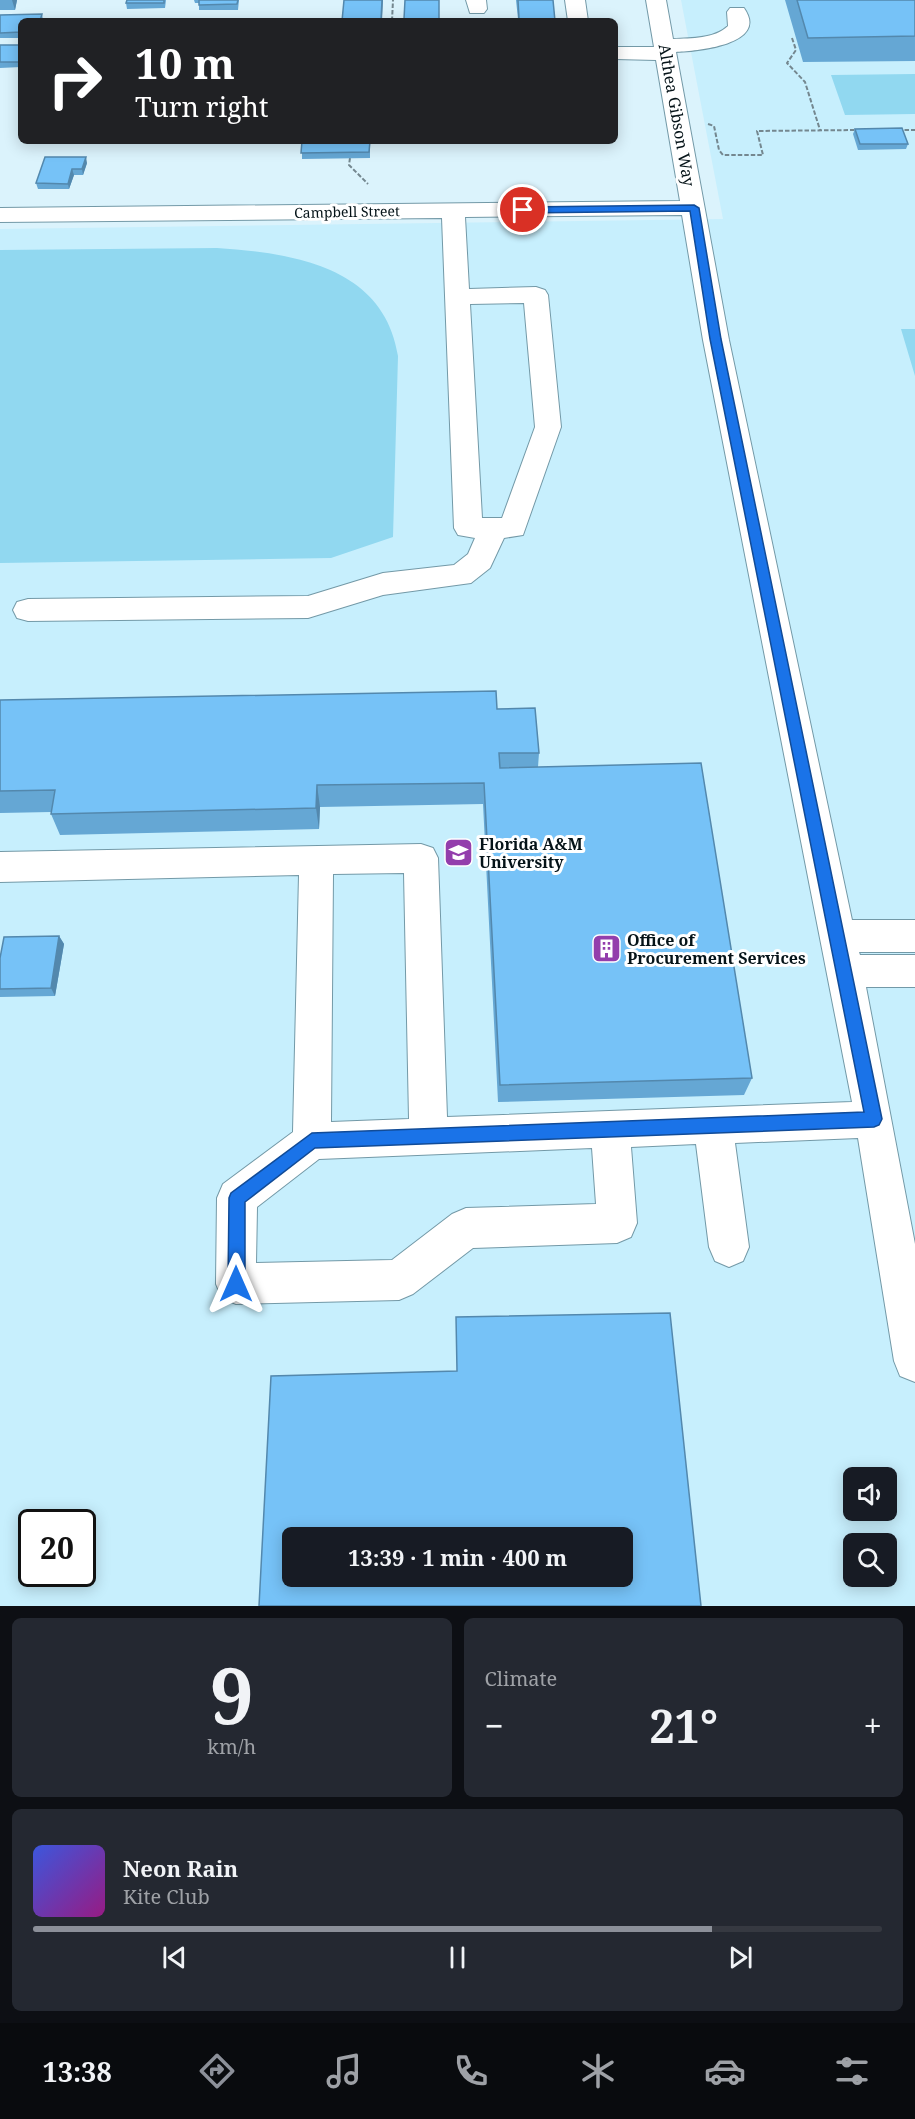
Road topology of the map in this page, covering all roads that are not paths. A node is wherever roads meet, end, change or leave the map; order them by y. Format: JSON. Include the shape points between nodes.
{"nodes":[{"id":1,"x":575,"y":0,"type":"edge"},
{"id":2,"x":656,"y":0,"type":"edge"},
{"id":3,"x":737,"y":12,"type":"dead end"},
{"id":4,"x":578,"y":18,"type":"edge"},
{"id":5,"x":665,"y":50,"type":"junction"},
{"id":6,"x":618,"y":53,"type":"edge"},
{"id":7,"x":694,"y":208,"type":"junction"},
{"id":8,"x":453,"y":211,"type":"junction"},
{"id":9,"x":0,"y":215,"type":"edge"},
{"id":10,"x":457,"y":297,"type":"junction"},
{"id":11,"x":494,"y":528,"type":"junction"},
{"id":12,"x":28,"y":610,"type":"dead end"},
{"id":13,"x":316,"y":860,"type":"junction"},
{"id":14,"x":0,"y":867,"type":"edge"},
{"id":15,"x":838,"y":936,"type":"junction"},
{"id":16,"x":915,"y":936,"type":"edge"},
{"id":17,"x":845,"y":971,"type":"junction"},
{"id":18,"x":915,"y":971,"type":"edge"},
{"id":19,"x":874,"y":1119,"type":"junction"},
{"id":20,"x":713,"y":1125,"type":"junction"},
{"id":21,"x":610,"y":1129,"type":"junction"},
{"id":22,"x":428,"y":1136,"type":"junction"},
{"id":23,"x":312,"y":1141,"type":"junction"},
{"id":24,"x":729,"y":1247,"type":"dead end"},
{"id":25,"x":915,"y":1361,"type":"edge"}],
"edges":[{"from":1,"to":4,"type":"street"},
{"from":2,"to":5,"type":"street","name":"Althea Gibson Way"},
{"from":3,"to":5,"type":"street","via":[[737,30],[725,38]]},
{"from":5,"to":6,"type":"street"},
{"from":5,"to":7,"type":"street","name":"Althea Gibson Way"},
{"from":7,"to":8,"type":"street","name":"Campbell Street"},
{"from":7,"to":15,"type":"street","name":"Althea Gibson Way","via":[[716,339]]},
{"from":8,"to":9,"type":"street","name":"Campbell Street"},
{"from":8,"to":10,"type":"street"},
{"from":10,"to":11,"type":"street","via":[[468,528]]},
{"from":10,"to":11,"type":"street","via":[[536,295],[548,427],[513,528]]},
{"from":11,"to":12,"type":"street","via":[[480,560],[461,575],[383,584],[308,607]]},
{"from":13,"to":14,"type":"street"},
{"from":13,"to":22,"type":"street","via":[[421,858]]},
{"from":13,"to":23,"type":"street"},
{"from":15,"to":16,"type":"street"},
{"from":15,"to":17,"type":"street","name":"Althea Gibson Way"},
{"from":17,"to":18,"type":"street"},
{"from":17,"to":19,"type":"street","name":"Althea Gibson Way"},
{"from":19,"to":20,"type":"street"},
{"from":19,"to":25,"type":"street","name":"Althea Gibson Way"},
{"from":20,"to":21,"type":"street"},
{"from":20,"to":24,"type":"street"},
{"from":21,"to":22,"type":"street"},
{"from":21,"to":23,"type":"street","via":[[617,1223],[466,1228],[399,1280],[236,1284],[237,1198]]},
{"from":22,"to":23,"type":"street"}]}
